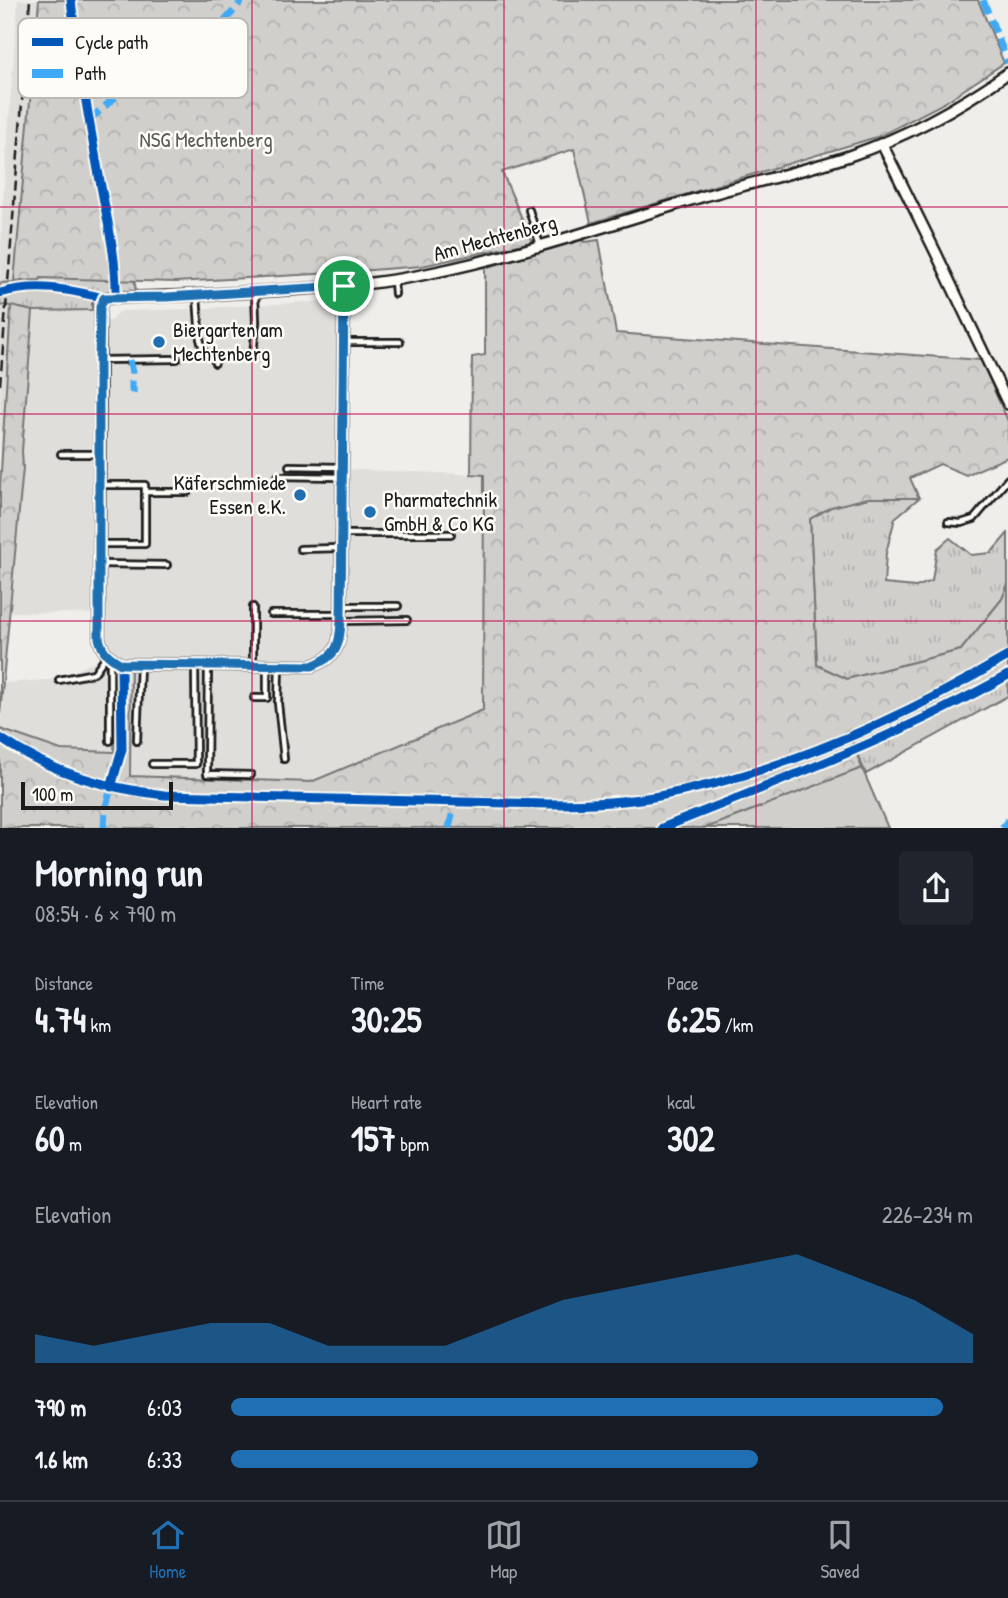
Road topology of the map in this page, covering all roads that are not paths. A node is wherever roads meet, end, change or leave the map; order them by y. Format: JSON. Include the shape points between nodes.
{"nodes":[{"id":1,"x":1008,"y":73,"type":"edge"},
{"id":2,"x":882,"y":144,"type":"junction"},
{"id":3,"x":529,"y":210,"type":"dead end"},
{"id":4,"x":540,"y":245,"type":"junction"},
{"id":5,"x":394,"y":280,"type":"junction"},
{"id":6,"x":344,"y":286,"type":"junction"},
{"id":7,"x":255,"y":292,"type":"junction"},
{"id":8,"x":394,"y":293,"type":"dead end"},
{"id":9,"x":197,"y":295,"type":"junction"},
{"id":10,"x":343,"y":342,"type":"junction"},
{"id":11,"x":400,"y":342,"type":"dead end"},
{"id":12,"x":253,"y":356,"type":"dead end"},
{"id":13,"x":177,"y":359,"type":"dead end"},
{"id":14,"x":99,"y":360,"type":"junction"},
{"id":15,"x":215,"y":363,"type":"dead end"},
{"id":16,"x":1008,"y":404,"type":"edge"},
{"id":17,"x":61,"y":454,"type":"dead end"},
{"id":18,"x":99,"y":454,"type":"junction"},
{"id":19,"x":289,"y":466,"type":"dead end"},
{"id":20,"x":342,"y":472,"type":"junction"},
{"id":21,"x":278,"y":476,"type":"dead end"},
{"id":22,"x":1008,"y":479,"type":"edge"},
{"id":23,"x":99,"y":485,"type":"junction"},
{"id":24,"x":145,"y":492,"type":"junction"},
{"id":25,"x":188,"y":492,"type":"dead end"},
{"id":26,"x":948,"y":522,"type":"dead end"},
{"id":27,"x":341,"y":534,"type":"junction"},
{"id":28,"x":451,"y":534,"type":"dead end"},
{"id":29,"x":99,"y":544,"type":"junction"},
{"id":30,"x":341,"y":548,"type":"junction"},
{"id":31,"x":300,"y":549,"type":"dead end"},
{"id":32,"x":99,"y":564,"type":"junction"},
{"id":33,"x":167,"y":565,"type":"dead end"},
{"id":34,"x":398,"y":606,"type":"dead end"},
{"id":35,"x":253,"y":607,"type":"dead end"},
{"id":36,"x":271,"y":614,"type":"dead end"},
{"id":37,"x":341,"y":614,"type":"junction"},
{"id":38,"x":407,"y":620,"type":"dead end"},
{"id":39,"x":108,"y":657,"type":"junction"},
{"id":40,"x":140,"y":664,"type":"junction"},
{"id":41,"x":195,"y":666,"type":"junction"},
{"id":42,"x":208,"y":666,"type":"junction"},
{"id":43,"x":253,"y":666,"type":"junction"},
{"id":44,"x":267,"y":666,"type":"junction"},
{"id":45,"x":279,"y":666,"type":"junction"},
{"id":46,"x":59,"y":680,"type":"dead end"},
{"id":47,"x":254,"y":698,"type":"dead end"},
{"id":48,"x":110,"y":741,"type":"dead end"},
{"id":49,"x":137,"y":741,"type":"dead end"},
{"id":50,"x":284,"y":759,"type":"dead end"},
{"id":51,"x":152,"y":764,"type":"dead end"},
{"id":52,"x":251,"y":775,"type":"dead end"}],
"edges":[{"from":1,"to":2,"type":"street","name":"Am Mechtenberg"},
{"from":2,"to":4,"type":"street","name":"Am Mechtenberg"},
{"from":2,"to":16,"type":"street"},
{"from":3,"to":4,"type":"lane"},
{"from":4,"to":5,"type":"street","name":"Am Mechtenberg"},
{"from":5,"to":6,"type":"street","name":"Am Mechtenberg"},
{"from":5,"to":8,"type":"lane"},
{"from":6,"to":7,"type":"street","name":"Am Mechtenberg"},
{"from":6,"to":10,"type":"street"},
{"from":7,"to":9,"type":"street","name":"Am Mechtenberg"},
{"from":7,"to":12,"type":"lane"},
{"from":9,"to":14,"type":"street","name":"Am Mechtenberg","via":[[104,298]]},
{"from":9,"to":15,"type":"lane","via":[[200,339],[205,355],[216,355]]},
{"from":10,"to":11,"type":"lane"},
{"from":10,"to":20,"type":"street"},
{"from":13,"to":14,"type":"lane"},
{"from":14,"to":18,"type":"street"},
{"from":17,"to":18,"type":"lane"},
{"from":18,"to":23,"type":"street"},
{"from":19,"to":20,"type":"lane"},
{"from":20,"to":21,"type":"lane"},
{"from":20,"to":27,"type":"street"},
{"from":22,"to":26,"type":"lane","via":[[975,519]]},
{"from":23,"to":24,"type":"lane","via":[[145,485]]},
{"from":23,"to":29,"type":"street"},
{"from":24,"to":25,"type":"lane"},
{"from":24,"to":29,"type":"lane","via":[[145,544]]},
{"from":27,"to":28,"type":"lane"},
{"from":27,"to":30,"type":"street"},
{"from":29,"to":32,"type":"street"},
{"from":30,"to":31,"type":"lane"},
{"from":30,"to":37,"type":"street"},
{"from":32,"to":33,"type":"lane"},
{"from":32,"to":39,"type":"street","via":[[99,638]]},
{"from":34,"to":37,"type":"lane"},
{"from":35,"to":43,"type":"lane"},
{"from":36,"to":37,"type":"lane"},
{"from":37,"to":38,"type":"lane"},
{"from":37,"to":45,"type":"street","via":[[338,645],[325,661],[312,666]]},
{"from":39,"to":40,"type":"street","via":[[121,664]]},
{"from":39,"to":46,"type":"lane","via":[[94,673]]},
{"from":39,"to":48,"type":"lane"},
{"from":40,"to":41,"type":"street"},
{"from":40,"to":49,"type":"lane"},
{"from":41,"to":42,"type":"street"},
{"from":41,"to":51,"type":"lane","via":[[196,764]]},
{"from":42,"to":43,"type":"street"},
{"from":42,"to":52,"type":"lane","via":[[207,774]]},
{"from":43,"to":44,"type":"street"},
{"from":44,"to":45,"type":"street"},
{"from":44,"to":47,"type":"lane","via":[[267,698]]},
{"from":45,"to":50,"type":"lane"}]}
